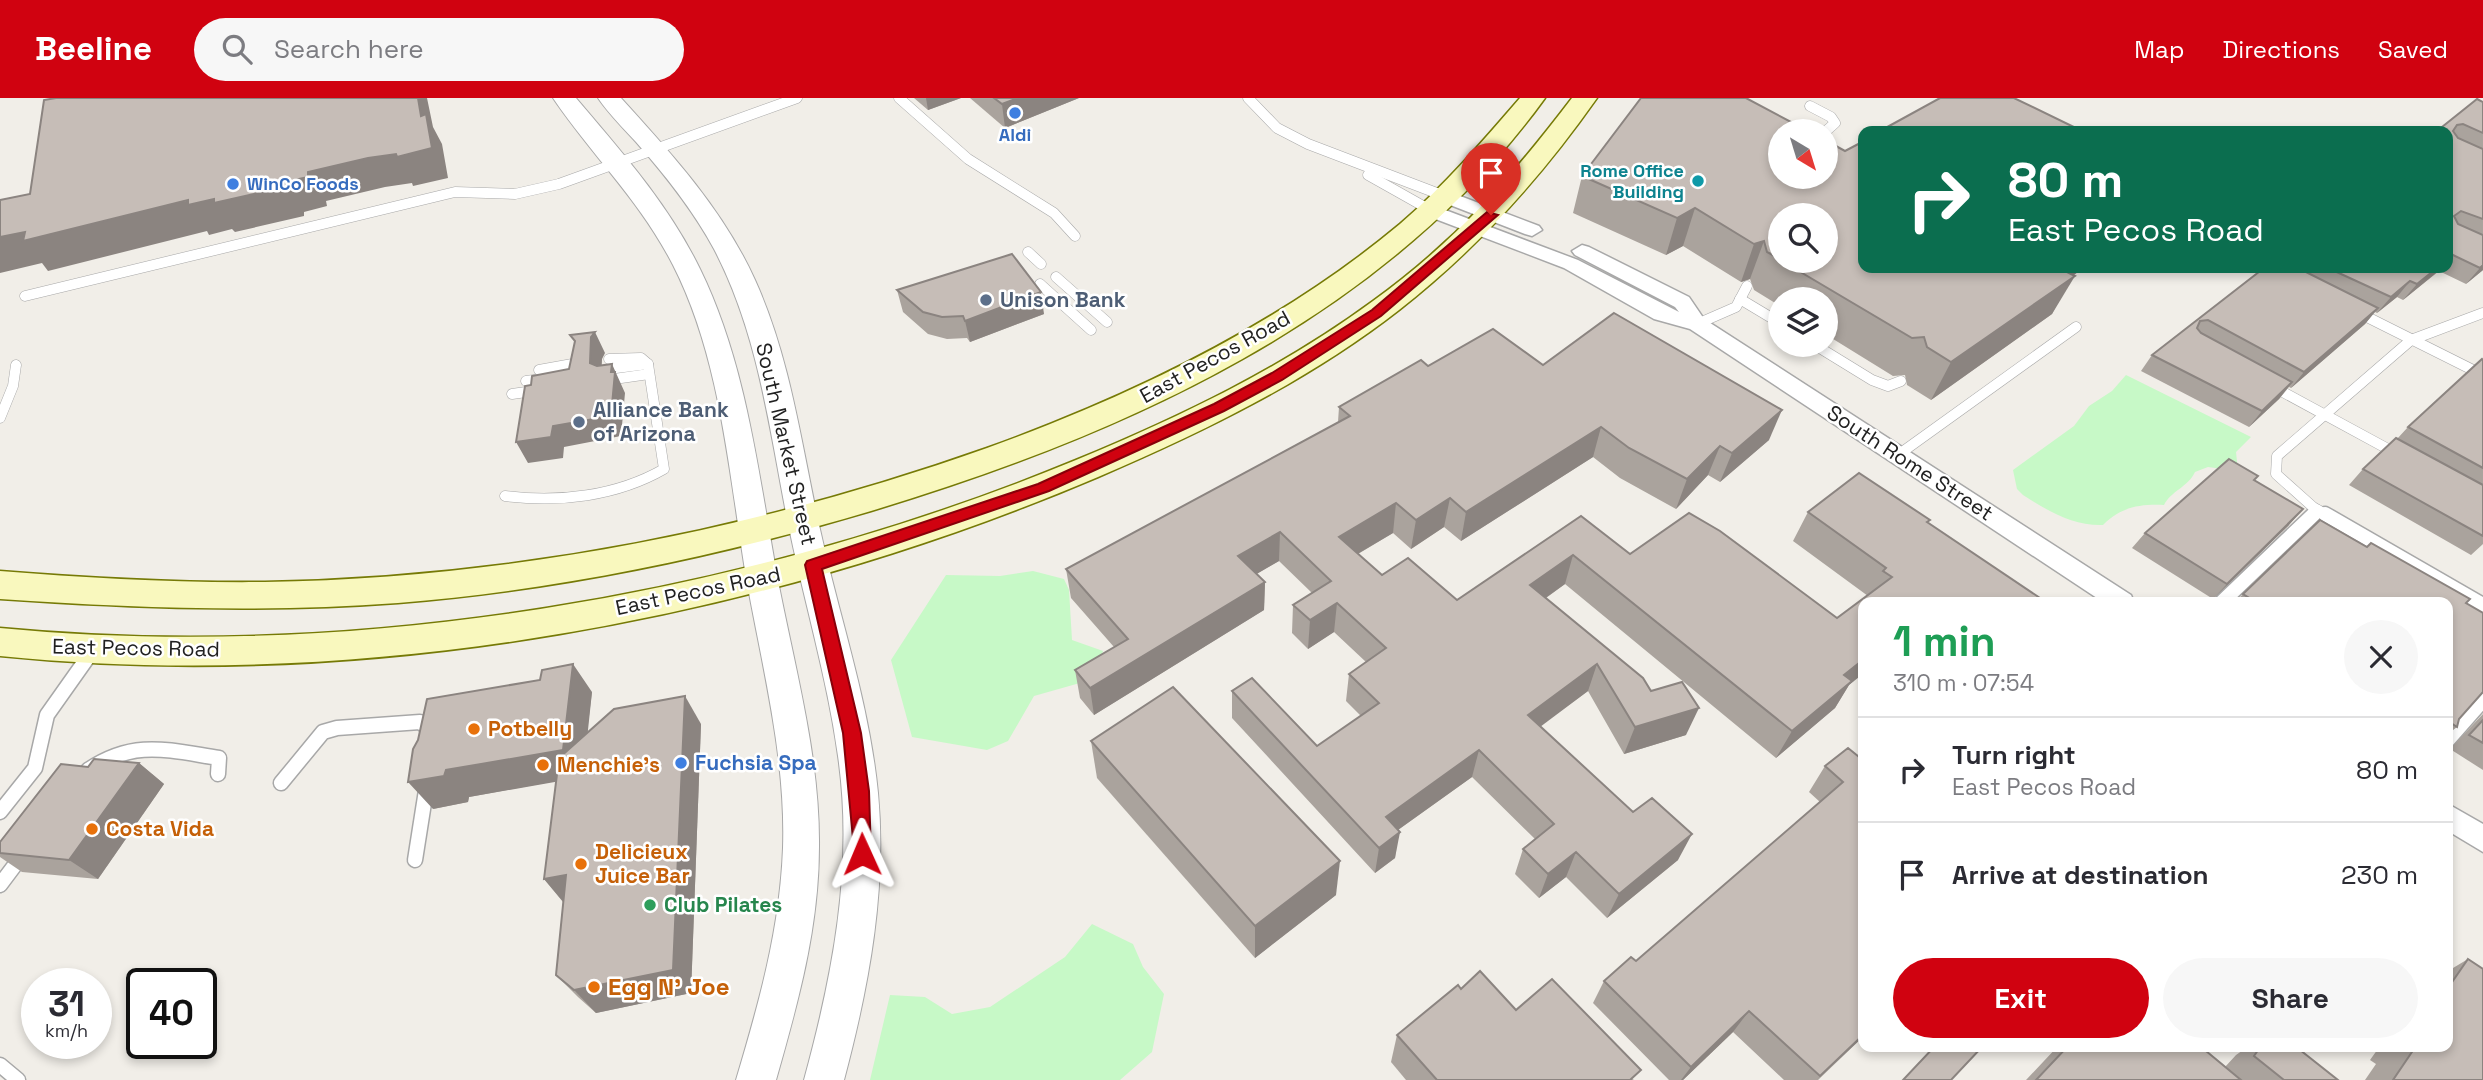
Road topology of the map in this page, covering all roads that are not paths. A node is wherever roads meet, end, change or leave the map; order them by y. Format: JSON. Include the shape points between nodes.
{"nodes":[{"id":1,"x":564,"y":98,"type":"edge"},
{"id":2,"x":609,"y":98,"type":"edge"},
{"id":3,"x":797,"y":98,"type":"edge"},
{"id":4,"x":899,"y":98,"type":"edge"},
{"id":5,"x":1248,"y":98,"type":"edge"},
{"id":6,"x":1533,"y":98,"type":"edge"},
{"id":7,"x":1585,"y":98,"type":"edge"},
{"id":8,"x":1810,"y":106,"type":"dead end"},
{"id":9,"x":1832,"y":119,"type":"edge"},
{"id":10,"x":655,"y":149,"type":"junction"},
{"id":11,"x":1334,"y":156,"type":"junction"},
{"id":12,"x":618,"y":162,"type":"junction"},
{"id":13,"x":1439,"y":204,"type":"junction"},
{"id":14,"x":1484,"y":222,"type":"junction"},
{"id":15,"x":1076,"y":236,"type":"dead end"},
{"id":16,"x":1028,"y":252,"type":"dead end"},
{"id":17,"x":1041,"y":264,"type":"dead end"},
{"id":18,"x":1056,"y":277,"type":"dead end"},
{"id":19,"x":1040,"y":284,"type":"dead end"},
{"id":20,"x":1747,"y":286,"type":"dead end"},
{"id":21,"x":25,"y":296,"type":"dead end"},
{"id":22,"x":1740,"y":299,"type":"junction"},
{"id":23,"x":2348,"y":308,"type":"edge"},
{"id":24,"x":2483,"y":313,"type":"edge"},
{"id":25,"x":1768,"y":316,"type":"edge"},
{"id":26,"x":1107,"y":322,"type":"dead end"},
{"id":27,"x":1697,"y":324,"type":"junction"},
{"id":28,"x":2076,"y":327,"type":"dead end"},
{"id":29,"x":1091,"y":330,"type":"dead end"},
{"id":30,"x":2412,"y":340,"type":"junction"},
{"id":31,"x":1835,"y":357,"type":"edge"},
{"id":32,"x":16,"y":365,"type":"dead end"},
{"id":33,"x":649,"y":369,"type":"junction"},
{"id":34,"x":539,"y":370,"type":"dead end"},
{"id":35,"x":2483,"y":375,"type":"edge"},
{"id":36,"x":526,"y":381,"type":"dead end"},
{"id":37,"x":1901,"y":381,"type":"dead end"},
{"id":38,"x":2263,"y":381,"type":"edge"},
{"id":39,"x":563,"y":387,"type":"edge"},
{"id":40,"x":512,"y":394,"type":"dead end"},
{"id":41,"x":2325,"y":414,"type":"junction"},
{"id":42,"x":0,"y":418,"type":"edge"},
{"id":43,"x":1898,"y":455,"type":"junction"},
{"id":44,"x":2413,"y":463,"type":"edge"},
{"id":45,"x":2276,"y":474,"type":"joint"},
{"id":46,"x":505,"y":496,"type":"dead end"},
{"id":47,"x":2318,"y":510,"type":"junction"},
{"id":48,"x":803,"y":521,"type":"junction"},
{"id":49,"x":754,"y":534,"type":"junction"},
{"id":50,"x":813,"y":565,"type":"junction"},
{"id":51,"x":763,"y":580,"type":"junction"},
{"id":52,"x":0,"y":585,"type":"edge"},
{"id":53,"x":2114,"y":597,"type":"edge"},
{"id":54,"x":2227,"y":597,"type":"edge"},
{"id":55,"x":2483,"y":605,"type":"edge"},
{"id":56,"x":0,"y":642,"type":"edge"},
{"id":57,"x":93,"y":649,"type":"junction"},
{"id":58,"x":2483,"y":700,"type":"edge"},
{"id":59,"x":2453,"y":734,"type":"edge"},
{"id":60,"x":433,"y":750,"type":"edge"},
{"id":61,"x":218,"y":774,"type":"dead end"},
{"id":62,"x":428,"y":780,"type":"edge"},
{"id":63,"x":78,"y":782,"type":"edge"},
{"id":64,"x":281,"y":783,"type":"dead end"},
{"id":65,"x":0,"y":812,"type":"edge"},
{"id":66,"x":2453,"y":819,"type":"edge"},
{"id":67,"x":2483,"y":839,"type":"edge"},
{"id":68,"x":31,"y":844,"type":"edge"},
{"id":69,"x":415,"y":860,"type":"dead end"},
{"id":70,"x":0,"y":885,"type":"edge"},
{"id":71,"x":0,"y":1065,"type":"edge"},
{"id":72,"x":18,"y":1080,"type":"edge"},
{"id":73,"x":756,"y":1080,"type":"edge"},
{"id":74,"x":824,"y":1080,"type":"edge"}],
"edges":[{"from":1,"to":12,"type":"street","name":"South Market Street"},
{"from":2,"to":10,"type":"street","name":"South Market Street"},
{"from":3,"to":10,"type":"lane"},
{"from":4,"to":15,"type":"lane","via":[[968,159],[1054,213]]},
{"from":5,"to":11,"type":"lane","via":[[1276,128]]},
{"from":6,"to":13,"type":"main road","name":"East Pecos Road"},
{"from":7,"to":14,"type":"main road","name":"East Pecos Road"},
{"from":8,"to":9,"type":"lane"},
{"from":10,"to":12,"type":"lane"},
{"from":10,"to":48,"type":"street","name":"South Market Street","via":[[707,214],[758,321]]},
{"from":11,"to":13,"type":"lane"},
{"from":11,"to":13,"type":"lane"},
{"from":12,"to":21,"type":"lane","via":[[559,184],[515,194],[455,192]]},
{"from":12,"to":49,"type":"street","name":"South Market Street","via":[[672,235],[704,301],[719,345]]},
{"from":13,"to":14,"type":"street","name":"South Rome Street"},
{"from":13,"to":48,"type":"main road","name":"East Pecos Road","via":[[1322,296],[1162,388],[973,467]]},
{"from":14,"to":27,"type":"street","name":"South Rome Street","via":[[1661,314]]},
{"from":14,"to":50,"type":"main road","name":"East Pecos Road","via":[[1377,313],[1277,377],[1219,407],[1044,488]]},
{"from":16,"to":17,"type":"lane"},
{"from":18,"to":26,"type":"lane"},
{"from":19,"to":29,"type":"lane"},
{"from":20,"to":22,"type":"lane"},
{"from":22,"to":25,"type":"lane"},
{"from":22,"to":27,"type":"lane","via":[[1736,307]]},
{"from":23,"to":30,"type":"lane"},
{"from":24,"to":30,"type":"lane"},
{"from":27,"to":43,"type":"street","name":"South Rome Street"},
{"from":28,"to":43,"type":"lane"},
{"from":30,"to":35,"type":"lane"},
{"from":30,"to":41,"type":"lane"},
{"from":31,"to":37,"type":"lane","via":[[1888,386]]},
{"from":32,"to":42,"type":"lane"},
{"from":33,"to":33,"type":"lane","via":[[641,358],[608,369]]},
{"from":33,"to":46,"type":"lane","via":[[664,469],[635,484],[557,499]]},
{"from":34,"to":36,"type":"lane","via":[[577,368]]},
{"from":38,"to":41,"type":"lane"},
{"from":39,"to":40,"type":"lane"},
{"from":41,"to":44,"type":"lane"},
{"from":41,"to":45,"type":"lane","via":[[2277,456]]},
{"from":43,"to":53,"type":"street","name":"South Rome Street"},
{"from":45,"to":47,"type":"lane"},
{"from":47,"to":54,"type":"lane"},
{"from":47,"to":55,"type":"lane"},
{"from":48,"to":49,"type":"main road","name":"East Pecos Road"},
{"from":48,"to":50,"type":"street","name":"South Market Street"},
{"from":49,"to":51,"type":"street","name":"South Market Street"},
{"from":49,"to":52,"type":"main road","name":"East Pecos Road","via":[[512,578],[367,591],[159,597]]},
{"from":50,"to":51,"type":"main road","name":"East Pecos Road"},
{"from":50,"to":74,"type":"street","name":"South Market Street","via":[[852,733],[862,854],[852,955]]},
{"from":51,"to":57,"type":"main road","name":"East Pecos Road","via":[[489,630],[324,648]]},
{"from":51,"to":73,"type":"street","name":"South Market Street","via":[[799,779],[801,847],[797,914],[785,981]]},
{"from":56,"to":57,"type":"main road","name":"East Pecos Road"},
{"from":57,"to":65,"type":"lane","via":[[47,715],[35,768]]},
{"from":58,"to":59,"type":"lane"},
{"from":60,"to":64,"type":"lane","via":[[433,732],[420,722],[337,728],[323,732]]},
{"from":61,"to":63,"type":"lane","via":[[219,758],[135,746],[104,757]]},
{"from":62,"to":69,"type":"lane"},
{"from":66,"to":67,"type":"street"},
{"from":68,"to":70,"type":"lane"},
{"from":71,"to":72,"type":"lane"}]}
